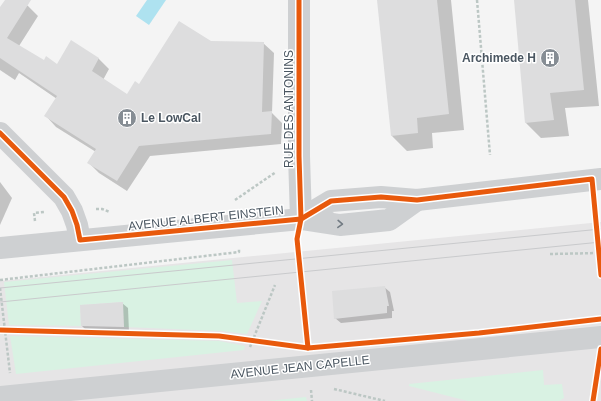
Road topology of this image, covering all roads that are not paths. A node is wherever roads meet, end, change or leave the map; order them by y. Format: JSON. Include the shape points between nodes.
{"nodes":[{"id":1,"x":299,"y":0,"type":"edge"},
{"id":2,"x":0,"y":133,"type":"edge"},
{"id":3,"x":601,"y":178,"type":"edge"},
{"id":4,"x":301,"y":218,"type":"junction"},
{"id":5,"x":80,"y":240,"type":"junction"},
{"id":6,"x":0,"y":248,"type":"edge"},
{"id":7,"x":601,"y":337,"type":"edge"},
{"id":8,"x":0,"y":398,"type":"edge"}],
"edges":[{"from":1,"to":4,"type":"street","name":"RUE DES ANTONINS"},
{"from":2,"to":5,"type":"street","via":[[64,197],[72,211]]},
{"from":3,"to":4,"type":"street","name":"AVENUE ALBERT EINSTEIN","via":[[417,200],[381,196],[331,201]]},
{"from":4,"to":5,"type":"street","name":"AVENUE ALBERT EINSTEIN"},
{"from":5,"to":6,"type":"street","name":"AVENUE ALBERT EINSTEIN"},
{"from":7,"to":8,"type":"street","name":"AVENUE JEAN CAPELLE"}]}
